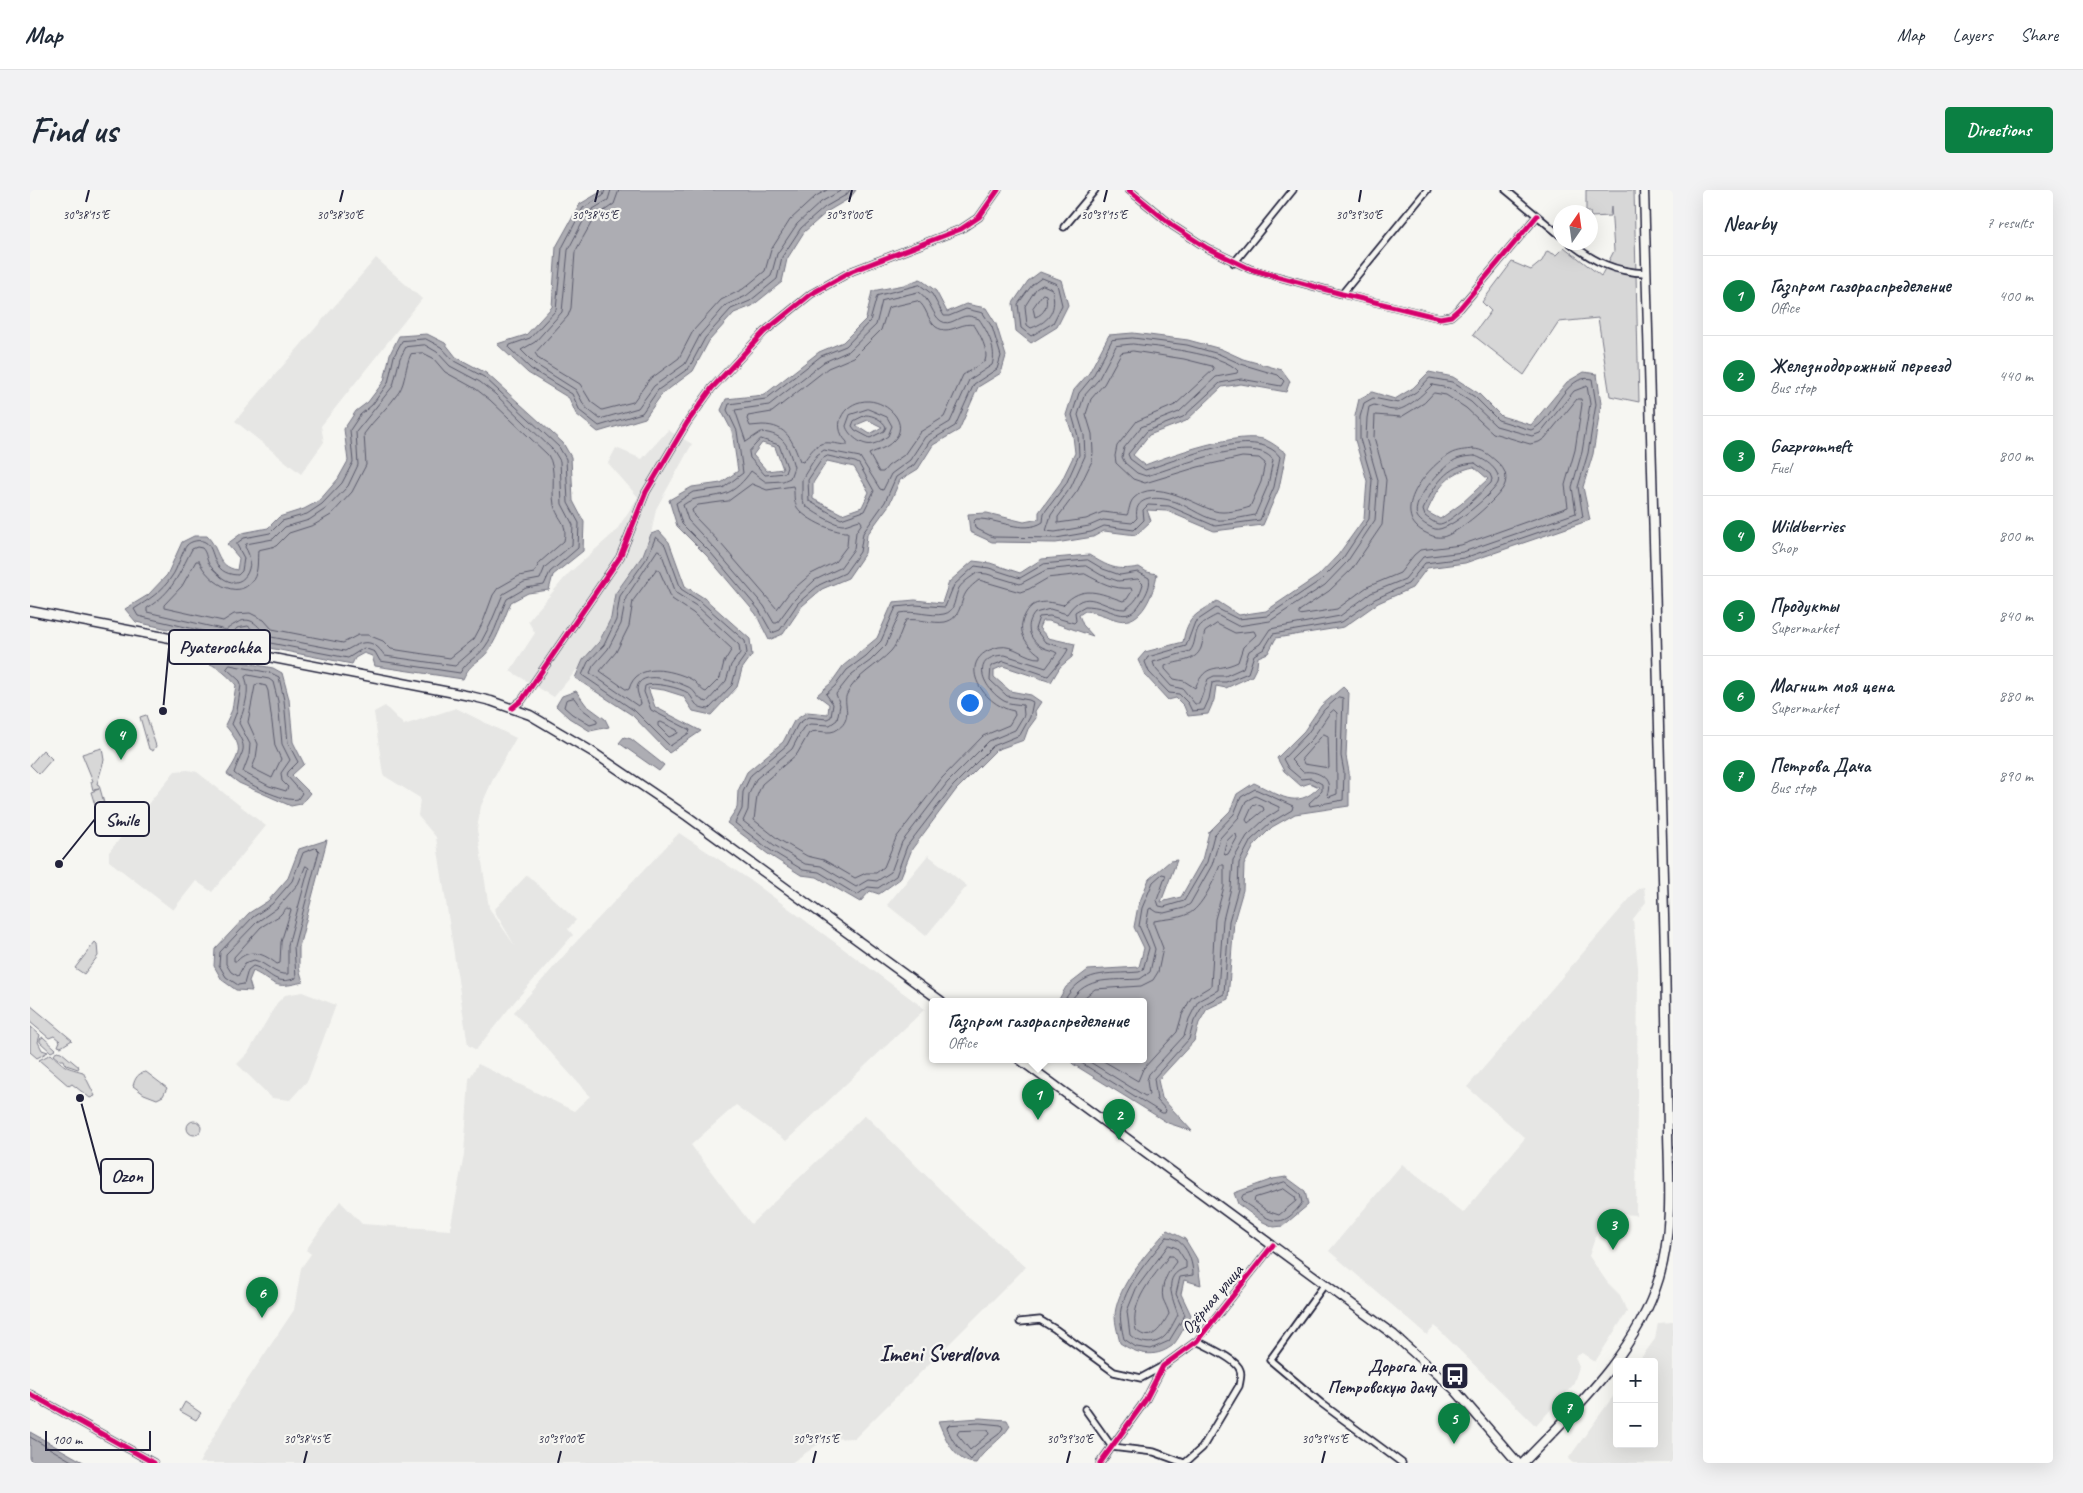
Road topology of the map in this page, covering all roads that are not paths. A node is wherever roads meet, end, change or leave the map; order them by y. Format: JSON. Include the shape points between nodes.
{"nodes":[{"id":1,"x":998,"y":190,"type":"edge"},
{"id":2,"x":1095,"y":190,"type":"edge"},
{"id":3,"x":1129,"y":190,"type":"edge"},
{"id":4,"x":1293,"y":190,"type":"edge"},
{"id":5,"x":1427,"y":190,"type":"edge"},
{"id":6,"x":1506,"y":190,"type":"edge"},
{"id":7,"x":1644,"y":190,"type":"edge"},
{"id":8,"x":1537,"y":216,"type":"junction"},
{"id":9,"x":1064,"y":227,"type":"dead end"},
{"id":10,"x":1553,"y":229,"type":"edge"},
{"id":11,"x":1580,"y":250,"type":"edge"},
{"id":12,"x":1234,"y":263,"type":"junction"},
{"id":13,"x":1646,"y":273,"type":"junction"},
{"id":14,"x":1342,"y":294,"type":"junction"},
{"id":15,"x":30,"y":611,"type":"edge"},
{"id":16,"x":512,"y":708,"type":"junction"},
{"id":17,"x":937,"y":998,"type":"edge"},
{"id":18,"x":1024,"y":1063,"type":"edge"},
{"id":19,"x":1273,"y":1245,"type":"junction"},
{"id":20,"x":1325,"y":1284,"type":"junction"},
{"id":21,"x":1020,"y":1322,"type":"dead end"},
{"id":22,"x":1197,"y":1341,"type":"junction"},
{"id":23,"x":1163,"y":1366,"type":"junction"},
{"id":24,"x":30,"y":1394,"type":"edge"},
{"id":25,"x":1084,"y":1409,"type":"dead end"},
{"id":26,"x":1112,"y":1447,"type":"junction"},
{"id":27,"x":154,"y":1463,"type":"edge"},
{"id":28,"x":1100,"y":1463,"type":"edge"},
{"id":29,"x":1185,"y":1463,"type":"edge"},
{"id":30,"x":1402,"y":1463,"type":"edge"},
{"id":31,"x":1518,"y":1463,"type":"edge"},
{"id":32,"x":1523,"y":1463,"type":"edge"}],
"edges":[{"from":1,"to":16,"type":"street","via":[[979,217],[961,229],[852,271],[811,294],[758,338],[712,388],[686,423],[646,492],[620,557],[522,700]]},
{"from":2,"to":9,"type":"street"},
{"from":3,"to":12,"type":"street","via":[[1173,226]]},
{"from":4,"to":12,"type":"street"},
{"from":5,"to":14,"type":"street"},
{"from":6,"to":8,"type":"street"},
{"from":7,"to":13,"type":"main road"},
{"from":8,"to":10,"type":"street"},
{"from":8,"to":14,"type":"street","via":[[1451,316],[1440,318]]},
{"from":11,"to":13,"type":"street","via":[[1613,269]]},
{"from":12,"to":14,"type":"street","via":[[1268,276]]},
{"from":13,"to":32,"type":"main road","via":[[1669,1221],[1660,1277],[1645,1314],[1618,1358]]},
{"from":15,"to":16,"type":"main road","via":[[470,696]]},
{"from":16,"to":17,"type":"main road","via":[[558,730],[623,772]]},
{"from":18,"to":19,"type":"main road"},
{"from":19,"to":20,"type":"main road"},
{"from":19,"to":22,"type":"street","name":"Озёрная улица"},
{"from":20,"to":30,"type":"street","via":[[1270,1360],[1321,1403]]},
{"from":20,"to":31,"type":"main road","via":[[1415,1352],[1462,1397]]},
{"from":21,"to":23,"type":"street","via":[[1040,1320],[1114,1372],[1140,1378]]},
{"from":22,"to":23,"type":"street","name":"Озёрная улица"},
{"from":22,"to":29,"type":"street","via":[[1234,1361],[1241,1376],[1239,1386],[1202,1448]]},
{"from":23,"to":26,"type":"street","name":"Озёрная улица","via":[[1145,1401]]},
{"from":24,"to":27,"type":"street"},
{"from":25,"to":26,"type":"street"},
{"from":26,"to":28,"type":"street","name":"Озёрная улица"},
{"from":26,"to":29,"type":"street","via":[[1154,1452]]}]}
